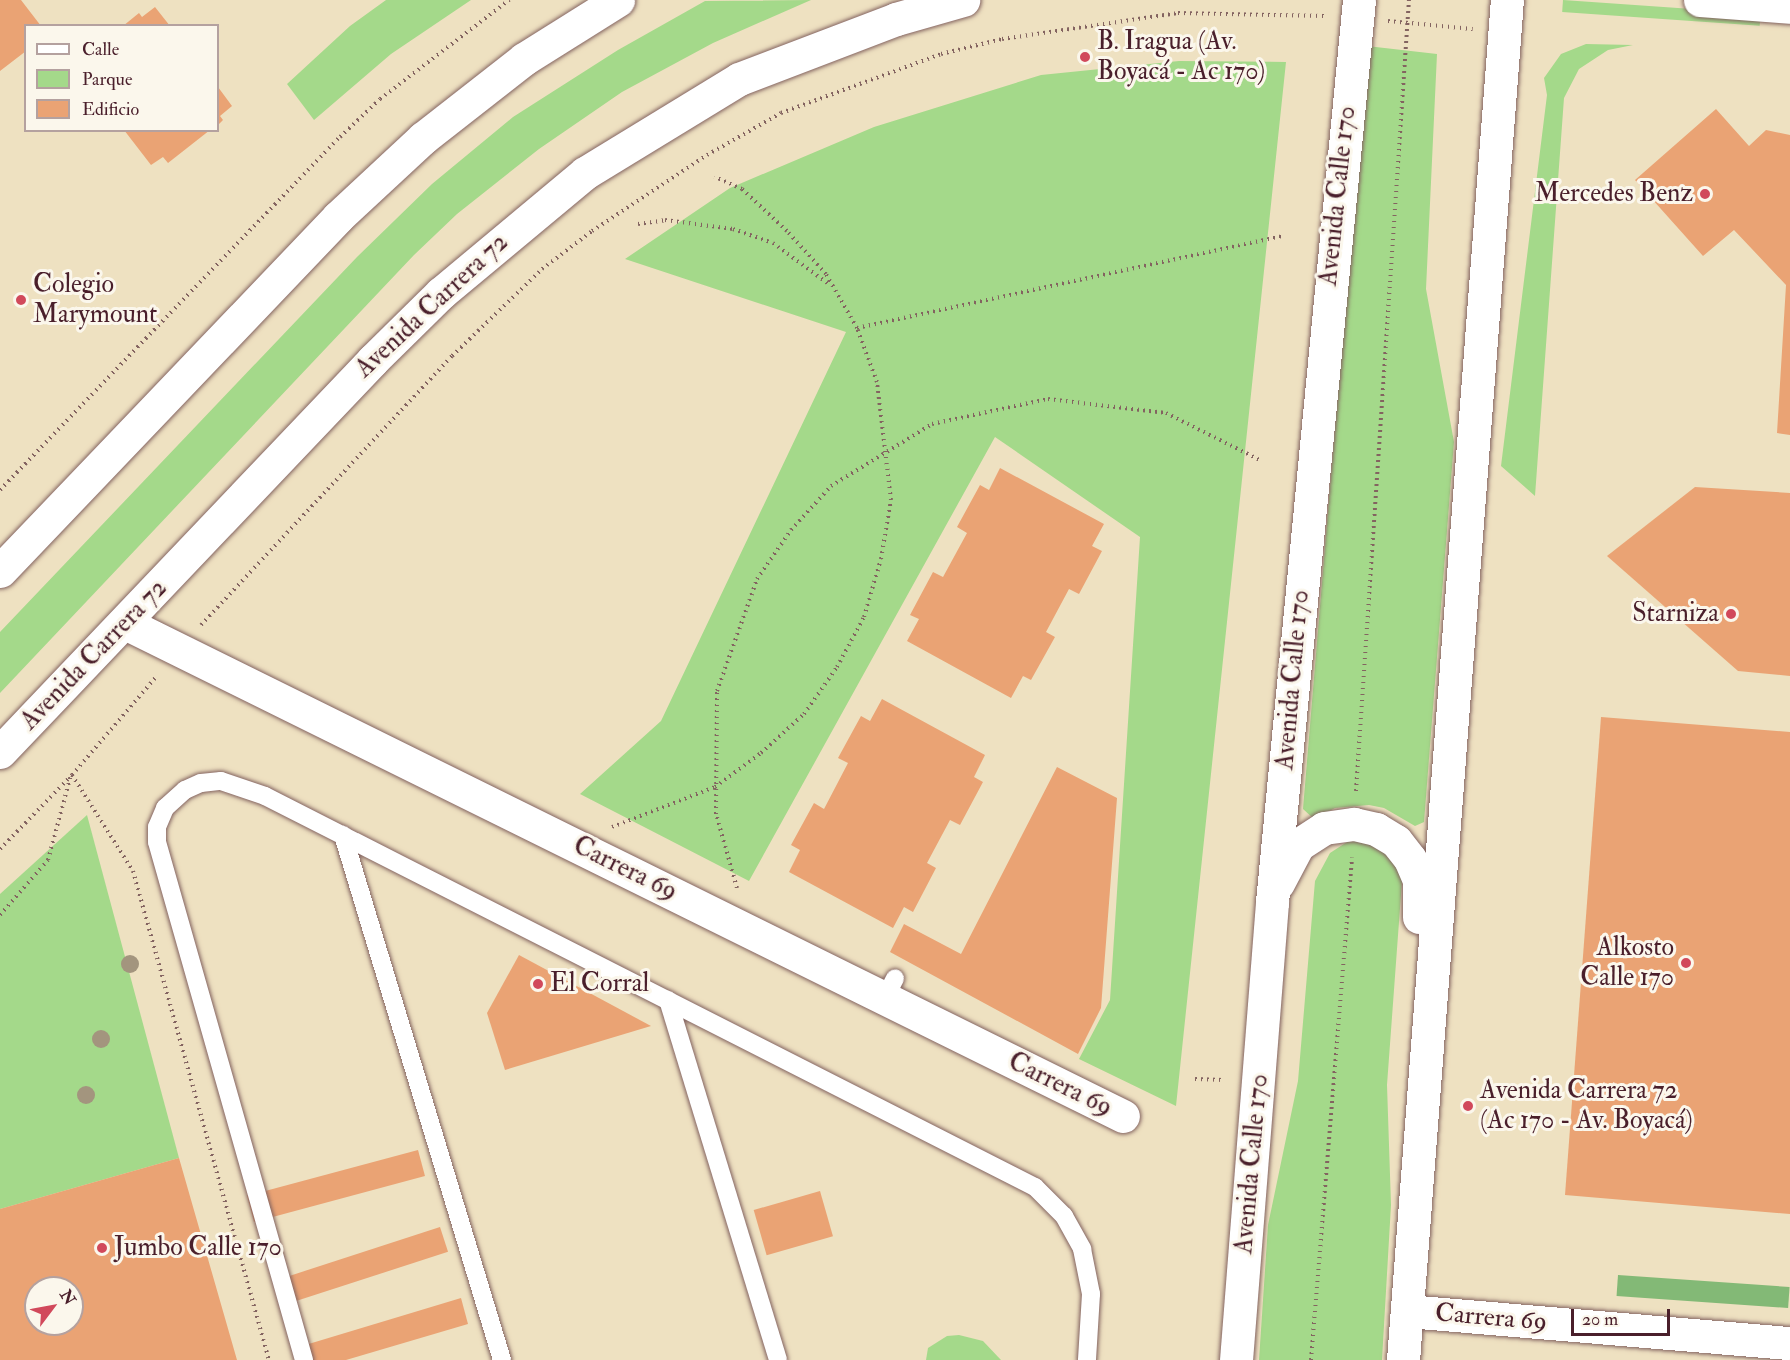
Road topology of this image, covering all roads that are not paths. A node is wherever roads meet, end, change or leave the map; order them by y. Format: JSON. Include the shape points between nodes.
{"nodes":[{"id":1,"x":618,"y":0,"type":"edge"},
{"id":2,"x":963,"y":0,"type":"edge"},
{"id":3,"x":1507,"y":0,"type":"edge"},
{"id":4,"x":1700,"y":0,"type":"edge"},
{"id":5,"x":1790,"y":7,"type":"edge"},
{"id":6,"x":1370,"y":10,"type":"edge"},
{"id":7,"x":0,"y":571,"type":"edge"},
{"id":8,"x":125,"y":623,"type":"junction"},
{"id":9,"x":0,"y":752,"type":"edge"},
{"id":10,"x":343,"y":836,"type":"junction"},
{"id":11,"x":1272,"y":902,"type":"junction"},
{"id":12,"x":668,"y":1000,"type":"junction"},
{"id":13,"x":1123,"y":1116,"type":"dead end"},
{"id":14,"x":1420,"y":1140,"type":"junction"},
{"id":15,"x":1407,"y":1311,"type":"junction"},
{"id":16,"x":1790,"y":1343,"type":"edge"},
{"id":17,"x":304,"y":1360,"type":"edge"},
{"id":18,"x":502,"y":1360,"type":"edge"},
{"id":19,"x":778,"y":1360,"type":"edge"},
{"id":20,"x":1087,"y":1360,"type":"edge"},
{"id":21,"x":1236,"y":1360,"type":"edge"},
{"id":22,"x":1403,"y":1360,"type":"edge"}],
"edges":[{"from":1,"to":7,"type":"main road","via":[[524,59],[423,138],[338,217]]},
{"from":2,"to":8,"type":"main road","name":"Avenida Carrera 72","via":[[884,23],[739,79],[585,173],[450,285],[373,360]]},
{"from":3,"to":14,"type":"main road"},
{"from":4,"to":5,"type":"main road"},
{"from":6,"to":11,"type":"main road","name":"Avenida Calle 170"},
{"from":8,"to":9,"type":"main road","name":"Avenida Carrera 72"},
{"from":8,"to":13,"type":"main road","name":"Carrera 69","via":[[890,988]]},
{"from":10,"to":12,"type":"lane"},
{"from":10,"to":17,"type":"lane","via":[[265,796],[221,781],[185,790],[165,808],[157,827],[157,842]]},
{"from":10,"to":18,"type":"lane"},
{"from":11,"to":14,"type":"main road","via":[[1282,872],[1298,845],[1324,828],[1354,824],[1376,829],[1396,841],[1410,858],[1419,880],[1409,1029]]},
{"from":11,"to":21,"type":"main road","name":"Avenida Calle 170"},
{"from":12,"to":19,"type":"lane"},
{"from":12,"to":20,"type":"lane","via":[[1035,1187],[1064,1215],[1082,1249],[1091,1294]]},
{"from":14,"to":15,"type":"main road"},
{"from":15,"to":16,"type":"main road","name":"Carrera 69"},
{"from":15,"to":22,"type":"main road"}]}
